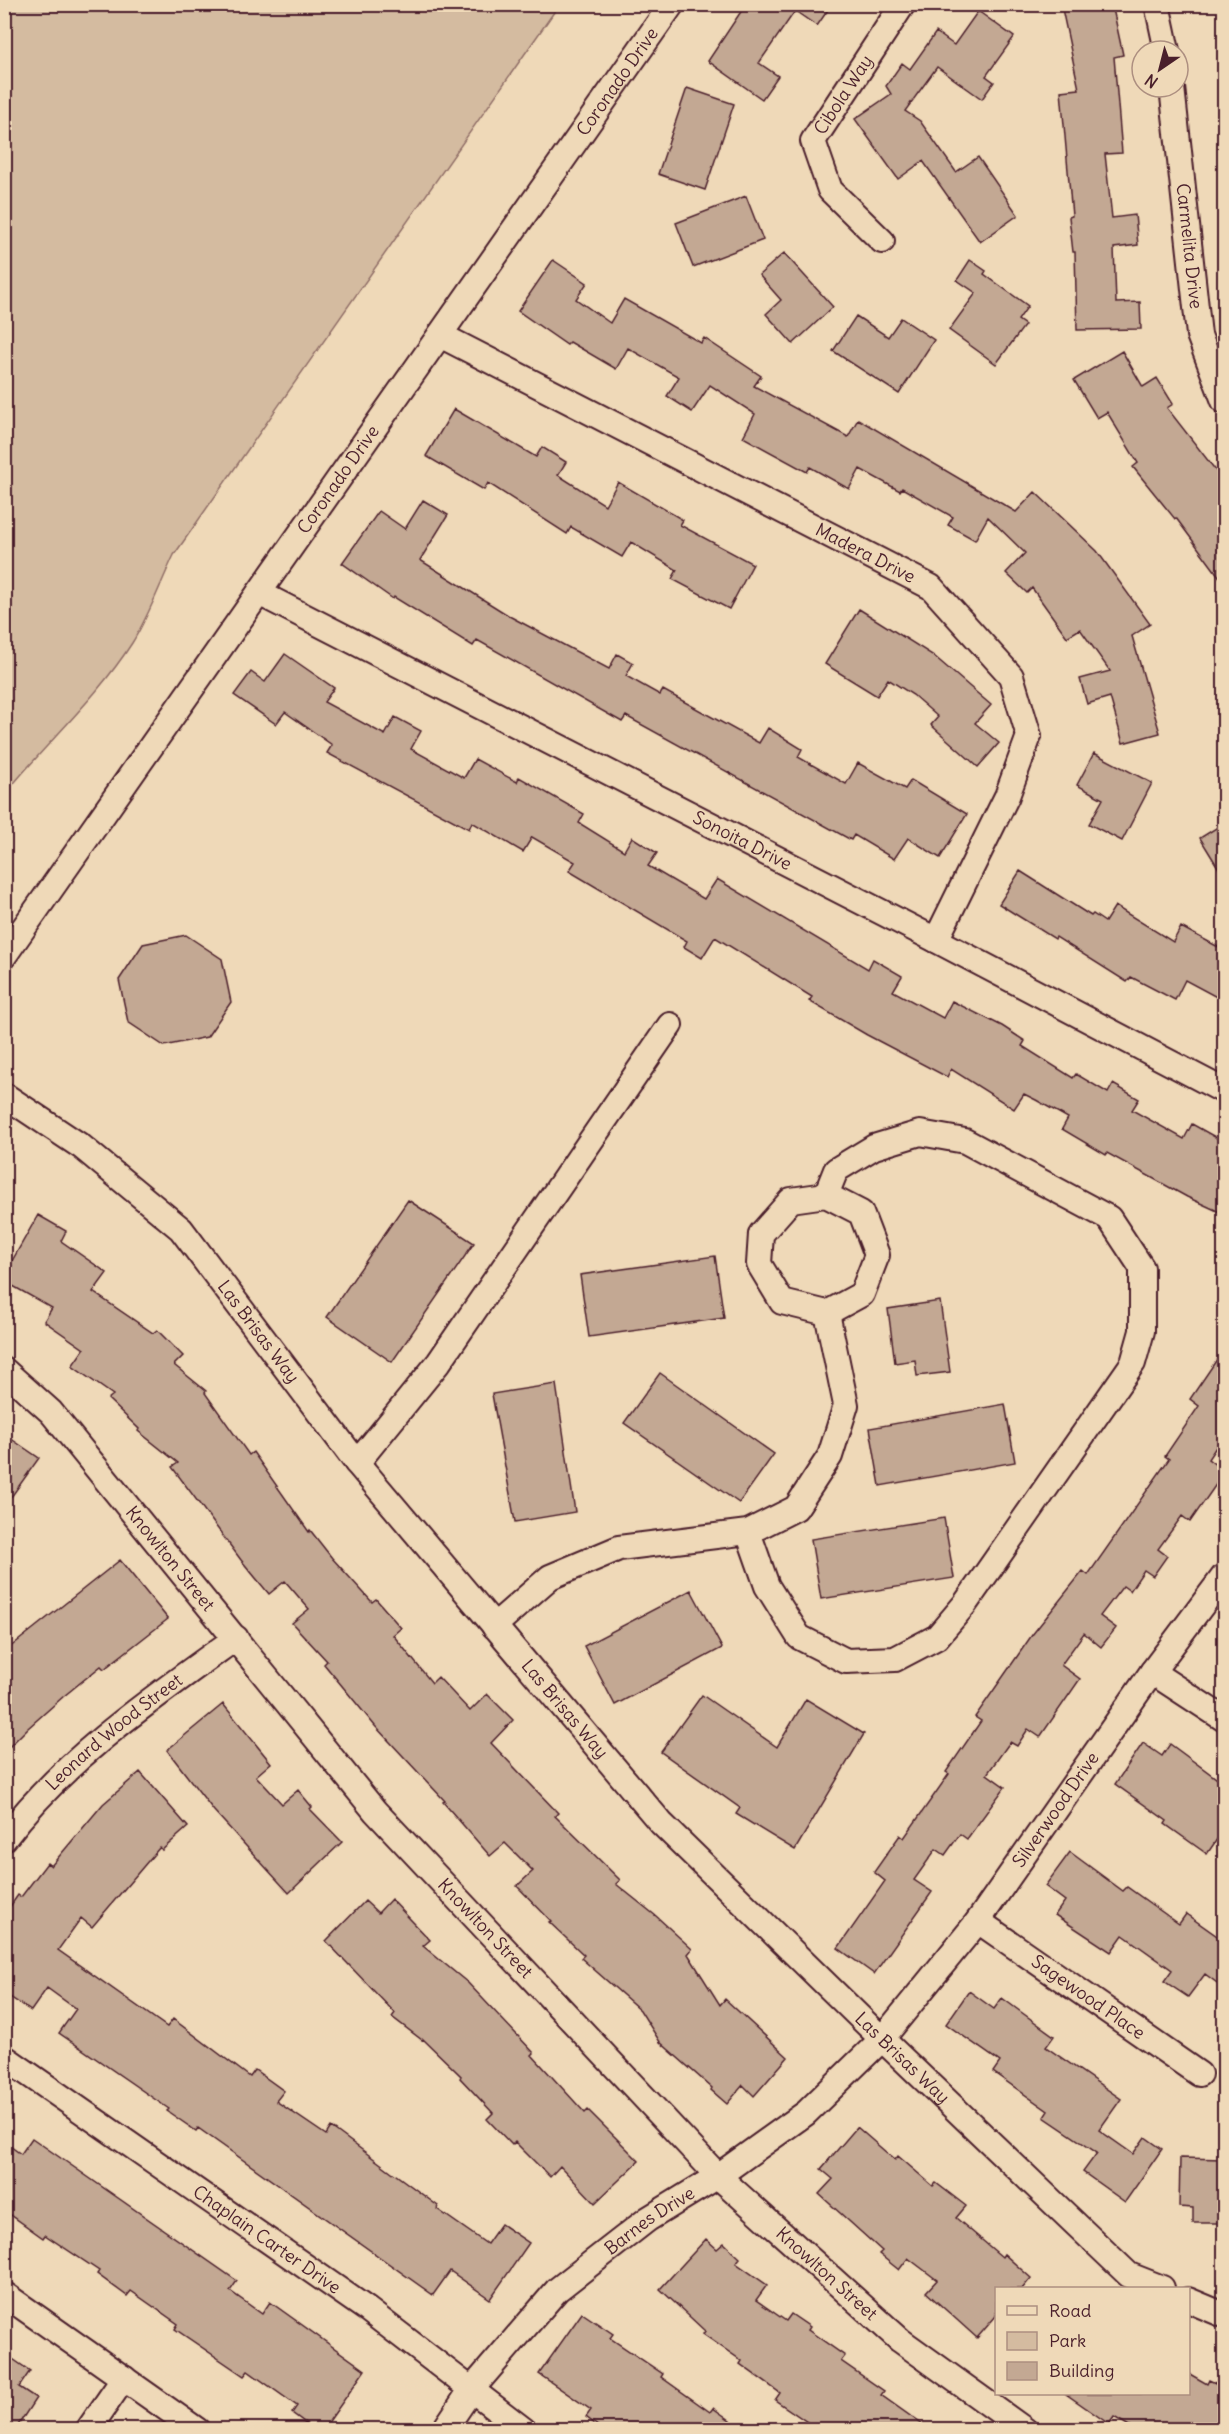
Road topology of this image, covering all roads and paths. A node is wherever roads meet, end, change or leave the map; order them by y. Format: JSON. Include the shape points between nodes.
{"nodes":[{"id":1,"x":672,"y":4,"type":"edge"},
{"id":2,"x":903,"y":4,"type":"edge"},
{"id":3,"x":1157,"y":4,"type":"edge"},
{"id":4,"x":1164,"y":39,"type":"edge"},
{"id":5,"x":1173,"y":99,"type":"edge"},
{"id":6,"x":882,"y":241,"type":"dead end"},
{"id":7,"x":440,"y":335,"type":"junction"},
{"id":8,"x":1224,"y":400,"type":"edge"},
{"id":9,"x":260,"y":593,"type":"junction"},
{"id":10,"x":936,"y":940,"type":"junction"},
{"id":11,"x":4,"y":956,"type":"edge"},
{"id":12,"x":670,"y":1025,"type":"dead end"},
{"id":13,"x":1224,"y":1091,"type":"edge"},
{"id":14,"x":4,"y":1095,"type":"edge"},
{"id":15,"x":826,"y":1195,"type":"junction"},
{"id":16,"x":827,"y":1313,"type":"junction"},
{"id":17,"x":4,"y":1370,"type":"edge"},
{"id":18,"x":357,"y":1463,"type":"junction"},
{"id":19,"x":748,"y":1532,"type":"junction"},
{"id":20,"x":1224,"y":1576,"type":"edge"},
{"id":21,"x":494,"y":1626,"type":"junction"},
{"id":22,"x":236,"y":1638,"type":"junction"},
{"id":23,"x":1152,"y":1672,"type":"junction"},
{"id":24,"x":1224,"y":1719,"type":"edge"},
{"id":25,"x":4,"y":1839,"type":"edge"},
{"id":26,"x":978,"y":1921,"type":"junction"},
{"id":27,"x":882,"y":2039,"type":"junction"},
{"id":28,"x":4,"y":2057,"type":"edge"},
{"id":29,"x":1199,"y":2074,"type":"dead end"},
{"id":30,"x":718,"y":2176,"type":"junction"},
{"id":31,"x":1157,"y":2287,"type":"edge"},
{"id":32,"x":4,"y":2294,"type":"edge"},
{"id":33,"x":1190,"y":2301,"type":"edge"},
{"id":34,"x":1224,"y":2315,"type":"edge"},
{"id":35,"x":124,"y":2378,"type":"junction"},
{"id":36,"x":471,"y":2390,"type":"junction"},
{"id":37,"x":88,"y":2430,"type":"edge"},
{"id":38,"x":197,"y":2430,"type":"edge"},
{"id":39,"x":444,"y":2430,"type":"edge"},
{"id":40,"x":524,"y":2430,"type":"edge"},
{"id":41,"x":1025,"y":2430,"type":"edge"}],
"edges":[{"from":1,"to":7,"type":"street","name":"Coronado Drive"},
{"from":2,"to":6,"type":"street","name":"Cibola Way","via":[[813,141],[831,190]]},
{"from":3,"to":4,"type":"street"},
{"from":5,"to":8,"type":"street","name":"Carmelita Drive","via":[[1199,335]]},
{"from":7,"to":9,"type":"street","name":"Coronado Drive"},
{"from":7,"to":10,"type":"street","name":"Madera Drive","via":[[931,587],[1011,676],[1029,736],[1007,796]]},
{"from":9,"to":10,"type":"street","name":"Sonoita Drive"},
{"from":9,"to":11,"type":"street","name":"Coronado Drive"},
{"from":10,"to":13,"type":"street","name":"Sonoita Drive"},
{"from":12,"to":18,"type":"street","via":[[439,1362]]},
{"from":14,"to":18,"type":"street","name":"Las Brisas Way","via":[[82,1147],[181,1229]]},
{"from":15,"to":16,"type":"street","via":[[861,1213],[877,1255],[862,1294]]},
{"from":15,"to":16,"type":"street","via":[[791,1200],[761,1234],[759,1264],[782,1302]]},
{"from":15,"to":19,"type":"street","via":[[836,1170],[874,1147],[920,1133],[965,1142],[1109,1218],[1142,1268],[1142,1331],[1133,1363],[965,1604],[937,1637],[895,1659],[846,1661],[799,1637],[767,1586]]},
{"from":16,"to":19,"type":"street","via":[[846,1405],[830,1456],[796,1508]]},
{"from":17,"to":22,"type":"street","name":"Knowlton Street","via":[[51,1412]]},
{"from":18,"to":21,"type":"street","name":"Las Brisas Way"},
{"from":19,"to":21,"type":"street","via":[[619,1548],[550,1577]]},
{"from":20,"to":23,"type":"street","name":"Silverwood Drive"},
{"from":21,"to":27,"type":"street","name":"Las Brisas Way","via":[[661,1824]]},
{"from":22,"to":25,"type":"street","name":"Leonard Wood Street","via":[[136,1710],[64,1772]]},
{"from":22,"to":30,"type":"street","name":"Knowlton Street","via":[[375,1812]]},
{"from":23,"to":24,"type":"street"},
{"from":23,"to":26,"type":"street","name":"Silverwood Drive"},
{"from":26,"to":27,"type":"street","name":"Silverwood Drive"},
{"from":26,"to":29,"type":"street","name":"Sagewood Place"},
{"from":27,"to":30,"type":"street","name":"Barnes Drive","via":[[806,2113]]},
{"from":27,"to":31,"type":"street","name":"Las Brisas Way","via":[[1129,2275]]},
{"from":28,"to":36,"type":"street","name":"Chaplain Carter Drive","via":[[368,2310]]},
{"from":30,"to":36,"type":"street","name":"Barnes Drive","via":[[648,2219],[557,2290]]},
{"from":30,"to":41,"type":"street","name":"Knowlton Street","via":[[900,2340]]},
{"from":32,"to":35,"type":"street"},
{"from":33,"to":34,"type":"street"},
{"from":35,"to":37,"type":"street"},
{"from":35,"to":38,"type":"street"},
{"from":36,"to":39,"type":"street","name":"Barnes Drive"},
{"from":36,"to":40,"type":"street","name":"Chaplain Carter Drive"}]}
